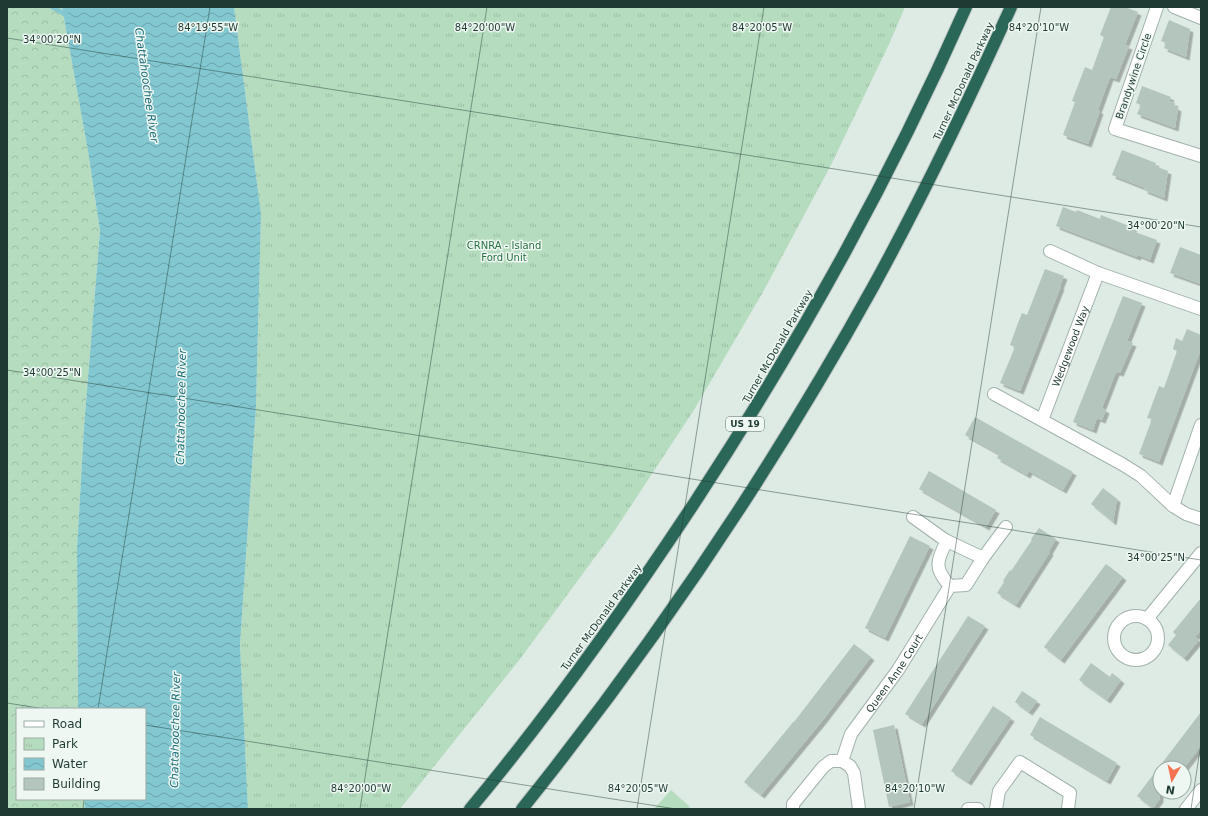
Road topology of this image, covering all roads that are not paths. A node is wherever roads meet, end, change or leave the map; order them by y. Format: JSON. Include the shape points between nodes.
{"nodes":[{"id":1,"x":966,"y":7,"type":"edge"},
{"id":2,"x":1011,"y":7,"type":"edge"},
{"id":3,"x":1157,"y":7,"type":"edge"},
{"id":4,"x":1174,"y":7,"type":"edge"},
{"id":5,"x":1201,"y":18,"type":"edge"},
{"id":6,"x":1201,"y":156,"type":"edge"},
{"id":7,"x":1050,"y":251,"type":"dead end"},
{"id":8,"x":1098,"y":273,"type":"junction"},
{"id":9,"x":1201,"y":309,"type":"edge"},
{"id":10,"x":994,"y":394,"type":"dead end"},
{"id":11,"x":1042,"y":420,"type":"junction"},
{"id":12,"x":1201,"y":425,"type":"edge"},
{"id":13,"x":1173,"y":506,"type":"junction"},
{"id":14,"x":913,"y":517,"type":"dead end"},
{"id":15,"x":1201,"y":519,"type":"edge"},
{"id":16,"x":1006,"y":527,"type":"dead end"},
{"id":17,"x":947,"y":541,"type":"junction"},
{"id":18,"x":1201,"y":553,"type":"edge"},
{"id":19,"x":983,"y":558,"type":"junction"},
{"id":20,"x":950,"y":586,"type":"junction"},
{"id":21,"x":1147,"y":619,"type":"dead end"},
{"id":22,"x":842,"y":761,"type":"junction"},
{"id":23,"x":1201,"y":790,"type":"edge"},
{"id":24,"x":470,"y":809,"type":"edge"},
{"id":25,"x":522,"y":809,"type":"edge"},
{"id":26,"x":793,"y":809,"type":"edge"},
{"id":27,"x":859,"y":809,"type":"edge"},
{"id":28,"x":968,"y":809,"type":"edge"},
{"id":29,"x":978,"y":809,"type":"edge"},
{"id":30,"x":996,"y":809,"type":"edge"},
{"id":31,"x":1068,"y":809,"type":"edge"},
{"id":32,"x":1186,"y":809,"type":"edge"}],
"edges":[{"from":1,"to":24,"type":"highway","name":"Turner McDonald Parkway","number":"US 19","via":[[917,112],[850,243],[746,423],[660,555],[601,638]]},
{"from":2,"to":25,"type":"highway","name":"Turner McDonald Parkway","via":[[967,103],[907,222],[852,325],[791,428],[668,614],[604,703]]},
{"from":3,"to":6,"type":"street","name":"Brandywine Circle","via":[[1115,129]]},
{"from":4,"to":5,"type":"street"},
{"from":7,"to":8,"type":"street"},
{"from":8,"to":9,"type":"street"},
{"from":8,"to":11,"type":"street","name":"Wedgewood Way"},
{"from":10,"to":11,"type":"street"},
{"from":11,"to":13,"type":"street","via":[[1141,476]]},
{"from":12,"to":13,"type":"street"},
{"from":13,"to":15,"type":"street"},
{"from":14,"to":17,"type":"street"},
{"from":16,"to":19,"type":"street"},
{"from":17,"to":19,"type":"street"},
{"from":17,"to":20,"type":"street","via":[[938,566],[944,580]]},
{"from":18,"to":21,"type":"street"},
{"from":19,"to":20,"type":"street","via":[[966,585]]},
{"from":20,"to":22,"type":"street","name":"Queen Anne Court","via":[[898,670],[851,734]]},
{"from":22,"to":26,"type":"street","via":[[831,761],[823,767],[794,804]]},
{"from":22,"to":27,"type":"street","via":[[850,766],[854,773]]},
{"from":23,"to":32,"type":"street"},
{"from":28,"to":29,"type":"street"},
{"from":30,"to":31,"type":"street","via":[[999,791],[1020,762],[1070,794]]}]}
